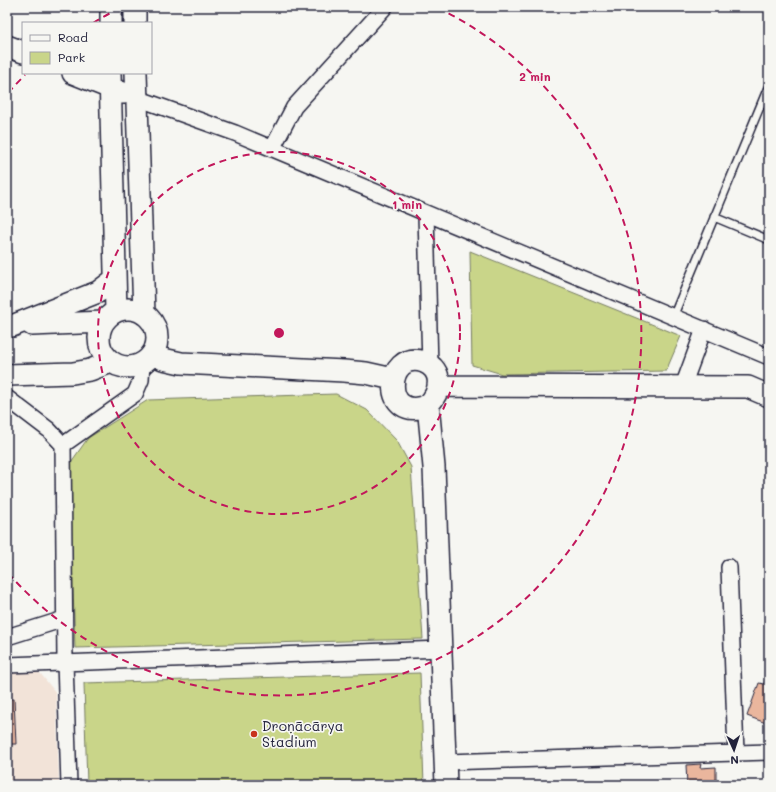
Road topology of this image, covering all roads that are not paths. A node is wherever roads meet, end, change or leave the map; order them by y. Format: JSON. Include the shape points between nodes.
{"nodes":[{"id":1,"x":111,"y":7,"type":"edge"},
{"id":2,"x":135,"y":7,"type":"edge"},
{"id":3,"x":385,"y":7,"type":"edge"},
{"id":4,"x":111,"y":22,"type":"edge"},
{"id":5,"x":135,"y":22,"type":"edge"},
{"id":6,"x":7,"y":46,"type":"edge"},
{"id":7,"x":22,"y":52,"type":"edge"},
{"id":8,"x":78,"y":74,"type":"edge"},
{"id":9,"x":136,"y":74,"type":"edge"},
{"id":10,"x":110,"y":81,"type":"edge"},
{"id":11,"x":769,"y":85,"type":"edge"},
{"id":12,"x":137,"y":98,"type":"junction"},
{"id":13,"x":272,"y":149,"type":"junction"},
{"id":14,"x":426,"y":214,"type":"junction"},
{"id":15,"x":714,"y":217,"type":"junction"},
{"id":16,"x":769,"y":240,"type":"edge"},
{"id":17,"x":115,"y":279,"type":"junction"},
{"id":18,"x":144,"y":314,"type":"junction"},
{"id":19,"x":110,"y":316,"type":"junction"},
{"id":20,"x":673,"y":317,"type":"junction"},
{"id":21,"x":10,"y":326,"type":"edge"},
{"id":22,"x":704,"y":330,"type":"junction"},
{"id":23,"x":769,"y":357,"type":"edge"},
{"id":24,"x":147,"y":359,"type":"junction"},
{"id":25,"x":111,"y":362,"type":"junction"},
{"id":26,"x":430,"y":366,"type":"junction"},
{"id":27,"x":7,"y":375,"type":"edge"},
{"id":28,"x":392,"y":379,"type":"junction"},
{"id":29,"x":439,"y":386,"type":"junction"},
{"id":30,"x":683,"y":386,"type":"junction"},
{"id":31,"x":769,"y":396,"type":"edge"},
{"id":32,"x":7,"y":398,"type":"edge"},
{"id":33,"x":428,"y":405,"type":"junction"},
{"id":34,"x":63,"y":445,"type":"junction"},
{"id":35,"x":729,"y":567,"type":"dead end"},
{"id":36,"x":64,"y":619,"type":"junction"},
{"id":37,"x":7,"y":638,"type":"edge"},
{"id":38,"x":442,"y":649,"type":"junction"},
{"id":39,"x":65,"y":662,"type":"junction"},
{"id":40,"x":7,"y":665,"type":"edge"},
{"id":41,"x":736,"y":752,"type":"junction"},
{"id":42,"x":769,"y":752,"type":"edge"},
{"id":43,"x":446,"y":762,"type":"junction"},
{"id":44,"x":69,"y":785,"type":"edge"},
{"id":45,"x":446,"y":785,"type":"edge"}],
"edges":[{"from":1,"to":4,"type":"street"},
{"from":2,"to":5,"type":"street"},
{"from":3,"to":13,"type":"street","via":[[294,107]]},
{"from":6,"to":7,"type":"street"},
{"from":8,"to":10,"type":"street"},
{"from":9,"to":12,"type":"street"},
{"from":10,"to":12,"type":"street"},
{"from":10,"to":17,"type":"street"},
{"from":11,"to":15,"type":"lane"},
{"from":12,"to":13,"type":"street"},
{"from":12,"to":18,"type":"street"},
{"from":13,"to":14,"type":"street"},
{"from":14,"to":20,"type":"street"},
{"from":14,"to":26,"type":"street"},
{"from":15,"to":16,"type":"lane"},
{"from":15,"to":20,"type":"lane"},
{"from":17,"to":19,"type":"street"},
{"from":17,"to":21,"type":"street","via":[[98,292]]},
{"from":18,"to":19,"type":"street","via":[[126,309]]},
{"from":18,"to":24,"type":"street","via":[[155,328],[156,341]]},
{"from":19,"to":21,"type":"street"},
{"from":19,"to":25,"type":"street","via":[[98,339],[104,356]]},
{"from":20,"to":22,"type":"street"},
{"from":22,"to":23,"type":"street"},
{"from":22,"to":30,"type":"street"},
{"from":24,"to":25,"type":"street","via":[[127,367]]},
{"from":24,"to":28,"type":"street","via":[[366,372]]},
{"from":24,"to":34,"type":"street","via":[[135,394]]},
{"from":25,"to":27,"type":"street","via":[[73,373]]},
{"from":26,"to":28,"type":"street","via":[[424,362],[408,362],[401,366]]},
{"from":26,"to":29,"type":"street","via":[[439,378]]},
{"from":28,"to":33,"type":"street","via":[[394,395],[399,402],[414,408]]},
{"from":29,"to":30,"type":"street"},
{"from":29,"to":33,"type":"street"},
{"from":30,"to":31,"type":"street","via":[[748,387]]},
{"from":32,"to":34,"type":"street","via":[[49,430]]},
{"from":33,"to":38,"type":"street","via":[[434,467]]},
{"from":34,"to":36,"type":"street"},
{"from":35,"to":41,"type":"street"},
{"from":36,"to":37,"type":"street"},
{"from":36,"to":39,"type":"street"},
{"from":38,"to":39,"type":"street"},
{"from":38,"to":43,"type":"street"},
{"from":39,"to":40,"type":"street"},
{"from":39,"to":44,"type":"street"},
{"from":41,"to":42,"type":"street"},
{"from":41,"to":43,"type":"street"},
{"from":43,"to":45,"type":"street"}]}
